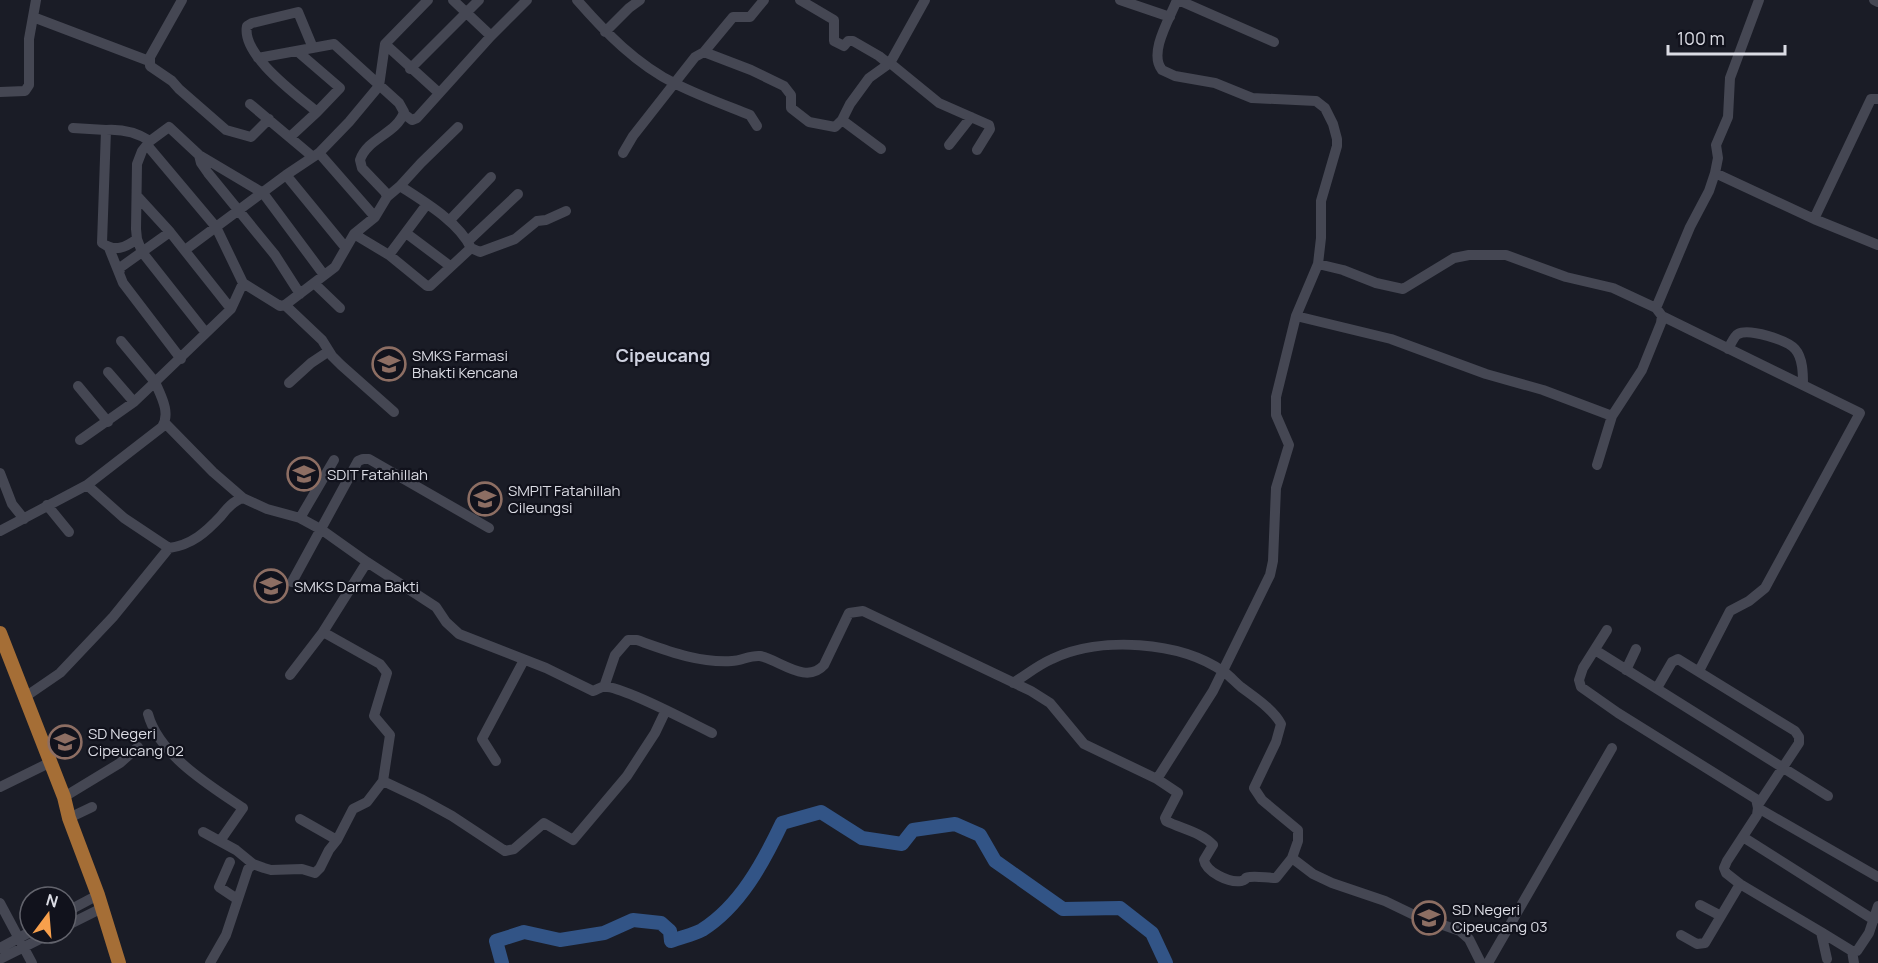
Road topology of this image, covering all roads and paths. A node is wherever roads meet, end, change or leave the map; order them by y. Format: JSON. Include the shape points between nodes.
{"nodes":[{"id":1,"x":36,"y":0,"type":"edge"},
{"id":2,"x":182,"y":0,"type":"edge"},
{"id":3,"x":428,"y":0,"type":"edge"},
{"id":4,"x":453,"y":0,"type":"edge"},
{"id":5,"x":479,"y":0,"type":"edge"},
{"id":6,"x":527,"y":0,"type":"edge"},
{"id":7,"x":577,"y":0,"type":"edge"},
{"id":8,"x":640,"y":0,"type":"edge"},
{"id":9,"x":764,"y":0,"type":"edge"},
{"id":10,"x":800,"y":0,"type":"edge"},
{"id":11,"x":924,"y":0,"type":"edge"},
{"id":12,"x":1120,"y":0,"type":"edge"},
{"id":13,"x":1178,"y":0,"type":"edge"},
{"id":14,"x":1759,"y":0,"type":"edge"},
{"id":15,"x":626,"y":4,"type":"edge"},
{"id":16,"x":466,"y":14,"type":"junction"},
{"id":17,"x":33,"y":16,"type":"junction"},
{"id":18,"x":1170,"y":17,"type":"junction"},
{"id":19,"x":605,"y":32,"type":"junction"},
{"id":20,"x":491,"y":36,"type":"junction"},
{"id":21,"x":1275,"y":42,"type":"dead end"},
{"id":22,"x":385,"y":44,"type":"junction"},
{"id":23,"x":313,"y":48,"type":"junction"},
{"id":24,"x":297,"y":51,"type":"junction"},
{"id":25,"x":704,"y":52,"type":"junction"},
{"id":26,"x":258,"y":58,"type":"junction"},
{"id":27,"x":149,"y":61,"type":"junction"},
{"id":28,"x":889,"y":64,"type":"junction"},
{"id":29,"x":410,"y":69,"type":"junction"},
{"id":30,"x":675,"y":84,"type":"junction"},
{"id":31,"x":379,"y":86,"type":"junction"},
{"id":32,"x":0,"y":92,"type":"edge"},
{"id":33,"x":439,"y":93,"type":"junction"},
{"id":34,"x":1878,"y":99,"type":"edge"},
{"id":35,"x":250,"y":104,"type":"dead end"},
{"id":36,"x":317,"y":112,"type":"junction"},
{"id":37,"x":404,"y":114,"type":"junction"},
{"id":38,"x":971,"y":117,"type":"junction"},
{"id":39,"x":268,"y":119,"type":"junction"},
{"id":40,"x":842,"y":120,"type":"junction"},
{"id":41,"x":757,"y":126,"type":"dead end"},
{"id":42,"x":73,"y":128,"type":"dead end"},
{"id":43,"x":459,"y":128,"type":"dead end"},
{"id":44,"x":106,"y":130,"type":"junction"},
{"id":45,"x":290,"y":137,"type":"junction"},
{"id":46,"x":148,"y":143,"type":"junction"},
{"id":47,"x":949,"y":145,"type":"dead end"},
{"id":48,"x":881,"y":149,"type":"dead end"},
{"id":49,"x":977,"y":150,"type":"dead end"},
{"id":50,"x":623,"y":153,"type":"dead end"},
{"id":51,"x":199,"y":155,"type":"junction"},
{"id":52,"x":316,"y":155,"type":"junction"},
{"id":53,"x":1716,"y":173,"type":"junction"},
{"id":54,"x":286,"y":175,"type":"junction"},
{"id":55,"x":491,"y":177,"type":"dead end"},
{"id":56,"x":400,"y":186,"type":"junction"},
{"id":57,"x":263,"y":193,"type":"junction"},
{"id":58,"x":518,"y":194,"type":"dead end"},
{"id":59,"x":137,"y":196,"type":"junction"},
{"id":60,"x":387,"y":197,"type":"junction"},
{"id":61,"x":427,"y":204,"type":"junction"},
{"id":62,"x":239,"y":210,"type":"junction"},
{"id":63,"x":566,"y":211,"type":"dead end"},
{"id":64,"x":375,"y":217,"type":"junction"},
{"id":65,"x":1814,"y":219,"type":"junction"},
{"id":66,"x":449,"y":221,"type":"junction"},
{"id":67,"x":216,"y":227,"type":"junction"},
{"id":68,"x":170,"y":232,"type":"junction"},
{"id":69,"x":406,"y":232,"type":"junction"},
{"id":70,"x":354,"y":234,"type":"junction"},
{"id":71,"x":137,"y":239,"type":"junction"},
{"id":72,"x":469,"y":244,"type":"junction"},
{"id":73,"x":1878,"y":245,"type":"edge"},
{"id":74,"x":345,"y":247,"type":"junction"},
{"id":75,"x":109,"y":248,"type":"junction"},
{"id":76,"x":185,"y":250,"type":"junction"},
{"id":77,"x":142,"y":252,"type":"junction"},
{"id":78,"x":389,"y":255,"type":"junction"},
{"id":79,"x":1318,"y":264,"type":"junction"},
{"id":80,"x":450,"y":266,"type":"junction"},
{"id":81,"x":119,"y":273,"type":"junction"},
{"id":82,"x":324,"y":275,"type":"junction"},
{"id":83,"x":243,"y":283,"type":"junction"},
{"id":84,"x":315,"y":284,"type":"junction"},
{"id":85,"x":300,"y":294,"type":"junction"},
{"id":86,"x":285,"y":305,"type":"junction"},
{"id":87,"x":340,"y":308,"type":"dead end"},
{"id":88,"x":231,"y":309,"type":"junction"},
{"id":89,"x":1659,"y":312,"type":"junction"},
{"id":90,"x":1296,"y":316,"type":"junction"},
{"id":91,"x":206,"y":333,"type":"junction"},
{"id":92,"x":121,"y":341,"type":"dead end"},
{"id":93,"x":1728,"y":349,"type":"junction"},
{"id":94,"x":329,"y":351,"type":"junction"},
{"id":95,"x":181,"y":359,"type":"junction"},
{"id":96,"x":108,"y":372,"type":"dead end"},
{"id":97,"x":155,"y":382,"type":"junction"},
{"id":98,"x":290,"y":383,"type":"dead end"},
{"id":99,"x":1803,"y":385,"type":"junction"},
{"id":100,"x":78,"y":386,"type":"dead end"},
{"id":101,"x":134,"y":402,"type":"junction"},
{"id":102,"x":394,"y":412,"type":"dead end"},
{"id":103,"x":1612,"y":416,"type":"junction"},
{"id":104,"x":108,"y":422,"type":"junction"},
{"id":105,"x":165,"y":423,"type":"junction"},
{"id":106,"x":80,"y":440,"type":"dead end"},
{"id":107,"x":334,"y":460,"type":"dead end"},
{"id":108,"x":1597,"y":465,"type":"dead end"},
{"id":109,"x":0,"y":473,"type":"edge"},
{"id":110,"x":87,"y":485,"type":"junction"},
{"id":111,"x":243,"y":498,"type":"junction"},
{"id":112,"x":47,"y":505,"type":"junction"},
{"id":113,"x":300,"y":518,"type":"junction"},
{"id":114,"x":24,"y":519,"type":"junction"},
{"id":115,"x":489,"y":528,"type":"dead end"},
{"id":116,"x":322,"y":530,"type":"junction"},
{"id":117,"x":0,"y":531,"type":"edge"},
{"id":118,"x":69,"y":532,"type":"dead end"},
{"id":119,"x":169,"y":548,"type":"junction"},
{"id":120,"x":367,"y":562,"type":"junction"},
{"id":121,"x":292,"y":582,"type":"dead end"},
{"id":122,"x":1607,"y":630,"type":"dead end"},
{"id":123,"x":323,"y":632,"type":"junction"},
{"id":124,"x":0,"y":633,"type":"edge"},
{"id":125,"x":1636,"y":649,"type":"dead end"},
{"id":126,"x":1595,"y":650,"type":"junction"},
{"id":127,"x":524,"y":660,"type":"junction"},
{"id":128,"x":1626,"y":670,"type":"junction"},
{"id":129,"x":1223,"y":671,"type":"junction"},
{"id":130,"x":1699,"y":671,"type":"junction"},
{"id":131,"x":290,"y":675,"type":"dead end"},
{"id":132,"x":1013,"y":683,"type":"junction"},
{"id":133,"x":604,"y":687,"type":"junction"},
{"id":134,"x":1657,"y":688,"type":"junction"},
{"id":135,"x":25,"y":697,"type":"junction"},
{"id":136,"x":666,"y":710,"type":"junction"},
{"id":137,"x":148,"y":714,"type":"dead end"},
{"id":138,"x":712,"y":733,"type":"dead end"},
{"id":139,"x":138,"y":747,"type":"dead end"},
{"id":140,"x":1612,"y":748,"type":"dead end"},
{"id":141,"x":496,"y":761,"type":"dead end"},
{"id":142,"x":51,"y":762,"type":"junction"},
{"id":143,"x":1783,"y":769,"type":"junction"},
{"id":144,"x":1157,"y":779,"type":"junction"},
{"id":145,"x":383,"y":782,"type":"junction"},
{"id":146,"x":0,"y":787,"type":"edge"},
{"id":147,"x":1828,"y":796,"type":"dead end"},
{"id":148,"x":64,"y":797,"type":"junction"},
{"id":149,"x":1758,"y":806,"type":"junction"},
{"id":150,"x":92,"y":807,"type":"dead end"},
{"id":151,"x":69,"y":818,"type":"junction"},
{"id":152,"x":300,"y":819,"type":"dead end"},
{"id":153,"x":203,"y":832,"type":"dead end"},
{"id":154,"x":1743,"y":837,"type":"junction"},
{"id":155,"x":337,"y":840,"type":"junction"},
{"id":156,"x":220,"y":841,"type":"junction"},
{"id":157,"x":1292,"y":858,"type":"junction"},
{"id":158,"x":230,"y":862,"type":"dead end"},
{"id":159,"x":253,"y":864,"type":"junction"},
{"id":160,"x":1878,"y":877,"type":"edge"},
{"id":161,"x":1740,"y":884,"type":"junction"},
{"id":162,"x":237,"y":899,"type":"junction"},
{"id":163,"x":100,"y":901,"type":"junction"},
{"id":164,"x":0,"y":903,"type":"edge"},
{"id":165,"x":1700,"y":905,"type":"dead end"},
{"id":166,"x":1878,"y":906,"type":"edge"},
{"id":167,"x":78,"y":908,"type":"edge"},
{"id":168,"x":1721,"y":916,"type":"junction"},
{"id":169,"x":78,"y":917,"type":"edge"},
{"id":170,"x":1874,"y":920,"type":"junction"},
{"id":171,"x":1821,"y":932,"type":"junction"},
{"id":172,"x":1681,"y":935,"type":"dead end"},
{"id":173,"x":18,"y":937,"type":"edge"},
{"id":174,"x":18,"y":944,"type":"edge"},
{"id":175,"x":18,"y":945,"type":"edge"},
{"id":176,"x":22,"y":945,"type":"edge"},
{"id":177,"x":0,"y":948,"type":"edge"},
{"id":178,"x":1853,"y":957,"type":"edge"},
{"id":179,"x":0,"y":959,"type":"edge"},
{"id":180,"x":1827,"y":959,"type":"dead end"},
{"id":181,"x":32,"y":963,"type":"edge"},
{"id":182,"x":119,"y":963,"type":"edge"},
{"id":183,"x":210,"y":963,"type":"edge"},
{"id":184,"x":1480,"y":963,"type":"edge"},
{"id":185,"x":1488,"y":963,"type":"edge"}],
"edges":[{"from":1,"to":17,"type":"street"},
{"from":2,"to":27,"type":"street"},
{"from":3,"to":22,"type":"street"},
{"from":4,"to":16,"type":"street"},
{"from":5,"to":16,"type":"street"},
{"from":6,"to":20,"type":"street"},
{"from":7,"to":19,"type":"street"},
{"from":8,"to":15,"type":"street"},
{"from":9,"to":25,"type":"street","via":[[750,17],[733,17]]},
{"from":10,"to":28,"type":"street","via":[[834,20],[834,41],[844,46],[853,41]]},
{"from":11,"to":28,"type":"street"},
{"from":12,"to":18,"type":"street"},
{"from":13,"to":18,"type":"street"},
{"from":13,"to":21,"type":"street"},
{"from":14,"to":53,"type":"street","via":[[1730,78],[1728,117],[1716,146]]},
{"from":15,"to":19,"type":"street"},
{"from":16,"to":20,"type":"street"},
{"from":16,"to":29,"type":"street"},
{"from":17,"to":27,"type":"street"},
{"from":17,"to":32,"type":"street","via":[[28,39],[27,90]]},
{"from":18,"to":79,"type":"street","via":[[1158,48],[1157,61],[1162,70],[1215,83],[1252,98],[1311,100],[1328,114],[1336,131],[1337,146],[1321,201]]},
{"from":19,"to":30,"type":"street"},
{"from":20,"to":33,"type":"street"},
{"from":22,"to":29,"type":"street"},
{"from":22,"to":31,"type":"street"},
{"from":23,"to":24,"type":"street"},
{"from":23,"to":26,"type":"street","via":[[300,13],[296,12],[247,26],[247,37]]},
{"from":23,"to":31,"type":"street","via":[[334,44]]},
{"from":24,"to":26,"type":"street"},
{"from":24,"to":36,"type":"street","via":[[340,88]]},
{"from":25,"to":30,"type":"street","via":[[695,57]]},
{"from":25,"to":40,"type":"street","via":[[784,86],[791,95],[791,108],[810,122],[835,127]]},
{"from":26,"to":36,"type":"street"},
{"from":27,"to":39,"type":"street","via":[[150,66],[226,130],[251,137]]},
{"from":28,"to":38,"type":"street","via":[[939,103]]},
{"from":28,"to":40,"type":"street","via":[[869,78]]},
{"from":29,"to":33,"type":"street"},
{"from":30,"to":41,"type":"street","via":[[750,115]]},
{"from":30,"to":50,"type":"street"},
{"from":31,"to":37,"type":"street","via":[[399,102]]},
{"from":31,"to":52,"type":"street"},
{"from":33,"to":37,"type":"street","via":[[414,120]]},
{"from":34,"to":65,"type":"street","via":[[1871,99]]},
{"from":35,"to":39,"type":"street"},
{"from":36,"to":45,"type":"street"},
{"from":37,"to":60,"type":"street","via":[[363,151],[360,160],[362,168]]},
{"from":38,"to":47,"type":"street"},
{"from":38,"to":49,"type":"street","via":[[990,128]]},
{"from":39,"to":45,"type":"street"},
{"from":40,"to":48,"type":"street"},
{"from":42,"to":44,"type":"street"},
{"from":43,"to":56,"type":"street"},
{"from":44,"to":46,"type":"street","via":[[138,133]]},
{"from":44,"to":75,"type":"street","via":[[101,238]]},
{"from":45,"to":52,"type":"street"},
{"from":46,"to":51,"type":"street","via":[[169,127]]},
{"from":46,"to":59,"type":"street","via":[[137,164]]},
{"from":46,"to":67,"type":"street"},
{"from":51,"to":57,"type":"street"},
{"from":51,"to":62,"type":"street","via":[[201,163]]},
{"from":52,"to":54,"type":"street"},
{"from":52,"to":64,"type":"street"},
{"from":53,"to":65,"type":"street"},
{"from":53,"to":89,"type":"street","via":[[1690,227]]},
{"from":54,"to":57,"type":"street"},
{"from":54,"to":74,"type":"street"},
{"from":55,"to":66,"type":"street"},
{"from":56,"to":60,"type":"street"},
{"from":56,"to":61,"type":"street"},
{"from":57,"to":62,"type":"street"},
{"from":57,"to":82,"type":"street"},
{"from":58,"to":72,"type":"street"},
{"from":59,"to":68,"type":"street"},
{"from":59,"to":71,"type":"street"},
{"from":60,"to":64,"type":"street"},
{"from":61,"to":66,"type":"street"},
{"from":61,"to":69,"type":"street"},
{"from":62,"to":67,"type":"street"},
{"from":62,"to":85,"type":"street"},
{"from":63,"to":72,"type":"street","via":[[537,221],[520,236],[491,249],[480,252]]},
{"from":64,"to":70,"type":"street"},
{"from":65,"to":73,"type":"street"},
{"from":66,"to":72,"type":"street"},
{"from":67,"to":76,"type":"street"},
{"from":67,"to":83,"type":"street"},
{"from":68,"to":76,"type":"street"},
{"from":68,"to":77,"type":"street"},
{"from":69,"to":78,"type":"street"},
{"from":69,"to":80,"type":"street"},
{"from":70,"to":74,"type":"street"},
{"from":70,"to":78,"type":"street"},
{"from":71,"to":75,"type":"street","via":[[126,247]]},
{"from":71,"to":77,"type":"street"},
{"from":72,"to":80,"type":"street"},
{"from":74,"to":82,"type":"street","via":[[335,267]]},
{"from":75,"to":81,"type":"street"},
{"from":76,"to":88,"type":"street"},
{"from":77,"to":81,"type":"street","via":[[121,267]]},
{"from":77,"to":91,"type":"street"},
{"from":78,"to":80,"type":"street","via":[[427,286]]},
{"from":79,"to":89,"type":"street","via":[[1403,289],[1454,258],[1506,255],[1566,277],[1613,288]]},
{"from":79,"to":90,"type":"street"},
{"from":81,"to":95,"type":"street"},
{"from":82,"to":84,"type":"street"},
{"from":83,"to":86,"type":"street","via":[[274,304]]},
{"from":83,"to":88,"type":"street"},
{"from":84,"to":85,"type":"street"},
{"from":84,"to":87,"type":"street"},
{"from":85,"to":86,"type":"street"},
{"from":86,"to":94,"type":"street"},
{"from":88,"to":91,"type":"street"},
{"from":89,"to":93,"type":"street"},
{"from":89,"to":103,"type":"street","via":[[1661,323],[1642,370]]},
{"from":90,"to":103,"type":"street","via":[[1391,339]]},
{"from":90,"to":129,"type":"street","via":[[1276,397],[1276,415],[1289,445],[1276,488],[1272,568]]},
{"from":91,"to":95,"type":"street"},
{"from":92,"to":97,"type":"street"},
{"from":93,"to":99,"type":"street"},
{"from":93,"to":99,"type":"street","via":[[1737,334],[1748,331],[1781,341],[1796,350],[1803,369]]},
{"from":94,"to":98,"type":"street"},
{"from":94,"to":102,"type":"street"},
{"from":95,"to":97,"type":"street"},
{"from":96,"to":101,"type":"street"},
{"from":97,"to":101,"type":"street"},
{"from":97,"to":105,"type":"street","via":[[165,410]]},
{"from":99,"to":130,"type":"street","via":[[1860,413],[1765,588],[1730,611]]},
{"from":100,"to":104,"type":"street"},
{"from":101,"to":104,"type":"street"},
{"from":103,"to":108,"type":"street"},
{"from":104,"to":106,"type":"street"},
{"from":105,"to":110,"type":"street"},
{"from":105,"to":111,"type":"street"},
{"from":107,"to":113,"type":"street"},
{"from":109,"to":114,"type":"street","via":[[12,504]]},
{"from":110,"to":112,"type":"street"},
{"from":110,"to":119,"type":"street","via":[[124,518]]},
{"from":111,"to":113,"type":"street"},
{"from":111,"to":119,"type":"street","via":[[229,506],[198,538]]},
{"from":112,"to":114,"type":"street"},
{"from":112,"to":118,"type":"street"},
{"from":113,"to":116,"type":"street"},
{"from":114,"to":117,"type":"street"},
{"from":115,"to":116,"type":"street","via":[[363,459],[358,461]]},
{"from":116,"to":120,"type":"street"},
{"from":116,"to":121,"type":"street"},
{"from":119,"to":135,"type":"street","via":[[113,617],[60,673]]},
{"from":120,"to":123,"type":"street"},
{"from":120,"to":127,"type":"street","via":[[436,607],[459,634]]},
{"from":122,"to":126,"type":"street"},
{"from":123,"to":131,"type":"street"},
{"from":123,"to":145,"type":"street","via":[[380,664],[387,673],[374,716],[390,735]]},
{"from":124,"to":135,"type":"main road"},
{"from":125,"to":128,"type":"street"},
{"from":126,"to":128,"type":"street"},
{"from":126,"to":149,"type":"street","via":[[1580,676],[1581,687],[1752,796]]},
{"from":127,"to":133,"type":"street","via":[[593,691]]},
{"from":127,"to":141,"type":"street","via":[[482,739]]},
{"from":128,"to":134,"type":"street"},
{"from":129,"to":132,"type":"street","via":[[1169,650],[1127,644],[1068,652]]},
{"from":129,"to":144,"type":"street"},
{"from":129,"to":157,"type":"street","via":[[1281,724],[1254,788],[1262,800],[1298,830]]},
{"from":130,"to":134,"type":"street","via":[[1676,659]]},
{"from":130,"to":143,"type":"street","via":[[1795,731],[1799,743]]},
{"from":132,"to":133,"type":"street","via":[[875,616],[855,611],[845,619],[824,665],[813,673],[796,671],[758,656],[733,662],[686,658],[628,640],[615,656]]},
{"from":132,"to":144,"type":"street","via":[[1050,703],[1084,744]]},
{"from":133,"to":136,"type":"street"},
{"from":134,"to":143,"type":"street"},
{"from":135,"to":142,"type":"main road"},
{"from":136,"to":138,"type":"street"},
{"from":136,"to":145,"type":"street","via":[[627,776],[573,840],[544,823],[514,849],[505,851],[452,816]]},
{"from":137,"to":156,"type":"street","via":[[158,739],[205,782],[243,808]]},
{"from":139,"to":148,"type":"street","via":[[120,763]]},
{"from":140,"to":185,"type":"street"},
{"from":142,"to":146,"type":"street"},
{"from":142,"to":148,"type":"main road"},
{"from":143,"to":147,"type":"street"},
{"from":143,"to":149,"type":"street"},
{"from":144,"to":157,"type":"street","via":[[1178,793],[1165,820],[1214,845],[1204,860],[1210,871],[1240,881],[1249,877],[1277,878]]},
{"from":145,"to":155,"type":"street","via":[[367,802],[353,809]]},
{"from":148,"to":151,"type":"main road"},
{"from":149,"to":154,"type":"street"},
{"from":149,"to":160,"type":"street"},
{"from":150,"to":151,"type":"street"},
{"from":151,"to":163,"type":"main road"},
{"from":152,"to":155,"type":"street"},
{"from":153,"to":156,"type":"street"},
{"from":154,"to":161,"type":"street","via":[[1724,868]]},
{"from":154,"to":170,"type":"street"},
{"from":155,"to":159,"type":"street","via":[[315,873],[302,869],[267,870]]},
{"from":156,"to":159,"type":"street"},
{"from":157,"to":184,"type":"street","via":[[1332,883],[1460,931],[1472,943]]},
{"from":158,"to":162,"type":"street","via":[[218,886]]},
{"from":159,"to":162,"type":"street"},
{"from":161,"to":168,"type":"street"},
{"from":161,"to":171,"type":"street"},
{"from":162,"to":183,"type":"street","via":[[226,935]]},
{"from":163,"to":167,"type":"street"},
{"from":163,"to":169,"type":"street"},
{"from":163,"to":182,"type":"main road"},
{"from":164,"to":173,"type":"street"},
{"from":165,"to":168,"type":"street"},
{"from":166,"to":170,"type":"street"},
{"from":168,"to":172,"type":"street","via":[[1703,944]]},
{"from":170,"to":178,"type":"street"},
{"from":171,"to":178,"type":"street"},
{"from":171,"to":180,"type":"street"},
{"from":174,"to":177,"type":"street"},
{"from":175,"to":179,"type":"street"},
{"from":176,"to":181,"type":"street"}]}
